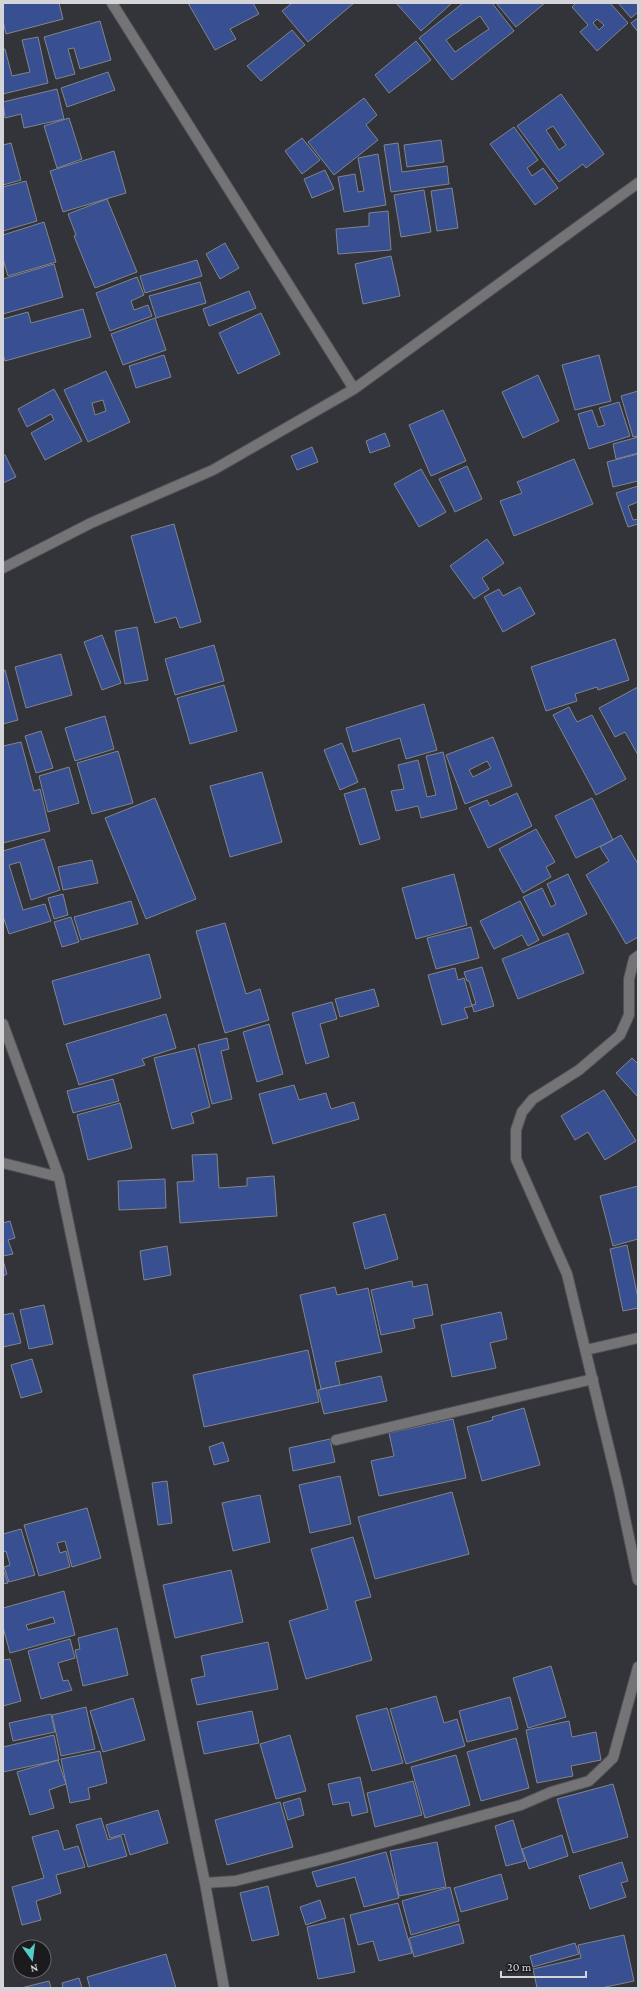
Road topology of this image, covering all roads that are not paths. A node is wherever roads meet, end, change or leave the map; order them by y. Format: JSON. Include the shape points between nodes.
{"nodes":[{"id":1,"x":112,"y":3,"type":"edge"},
{"id":2,"x":638,"y":184,"type":"edge"},
{"id":3,"x":354,"y":389,"type":"junction"},
{"id":4,"x":3,"y":568,"type":"edge"},
{"id":5,"x":638,"y":956,"type":"edge"},
{"id":6,"x":3,"y":1024,"type":"edge"},
{"id":7,"x":3,"y":1163,"type":"edge"},
{"id":8,"x":59,"y":1177,"type":"junction"},
{"id":9,"x":638,"y":1338,"type":"edge"},
{"id":10,"x":586,"y":1350,"type":"junction"},
{"id":11,"x":593,"y":1379,"type":"junction"},
{"id":12,"x":336,"y":1440,"type":"dead end"},
{"id":13,"x":638,"y":1580,"type":"edge"},
{"id":14,"x":638,"y":1667,"type":"edge"},
{"id":15,"x":205,"y":1883,"type":"junction"},
{"id":16,"x":224,"y":1988,"type":"edge"}],
"edges":[{"from":1,"to":3,"type":"street"},
{"from":2,"to":3,"type":"street"},
{"from":3,"to":4,"type":"street","via":[[213,470],[91,523]]},
{"from":5,"to":10,"type":"street","via":[[634,959],[629,979],[629,1015],[620,1035],[579,1070],[533,1099],[522,1112],[516,1130],[516,1159],[567,1274]]},
{"from":6,"to":8,"type":"street"},
{"from":7,"to":8,"type":"street"},
{"from":8,"to":15,"type":"street"},
{"from":9,"to":10,"type":"street"},
{"from":10,"to":11,"type":"street"},
{"from":11,"to":12,"type":"street"},
{"from":11,"to":13,"type":"street"},
{"from":14,"to":15,"type":"street","via":[[614,1758],[589,1781],[551,1792],[521,1805],[327,1858],[235,1881]]},
{"from":15,"to":16,"type":"street"}]}
